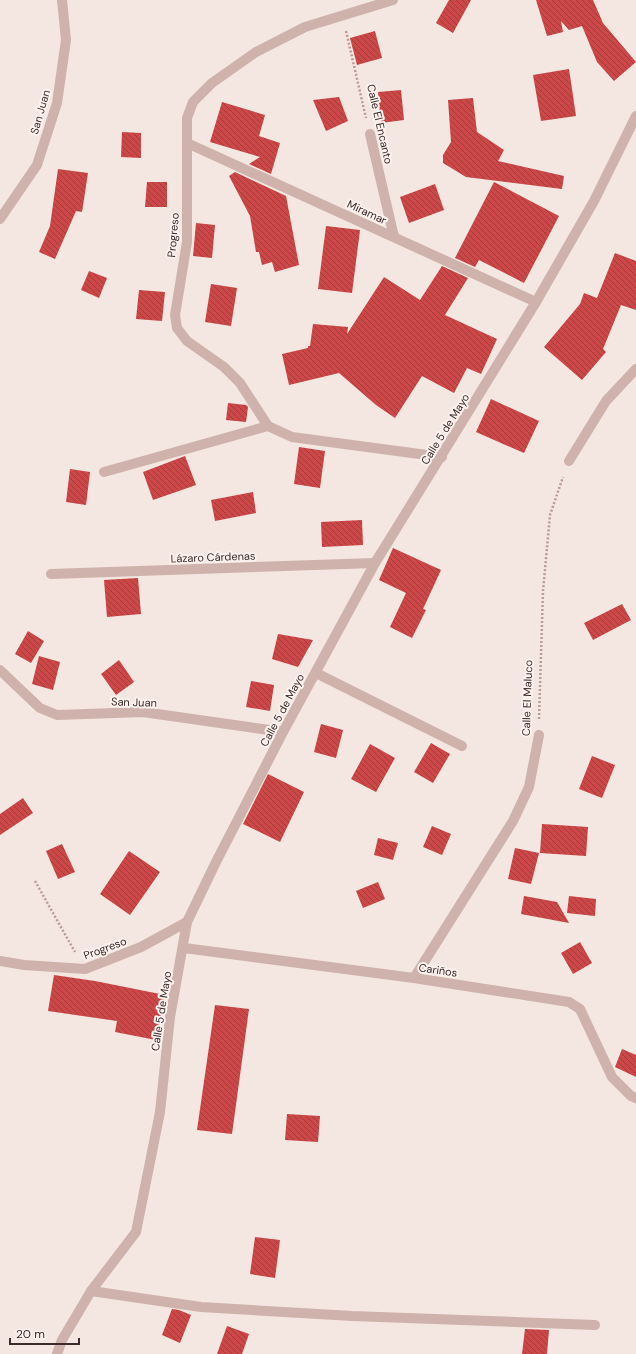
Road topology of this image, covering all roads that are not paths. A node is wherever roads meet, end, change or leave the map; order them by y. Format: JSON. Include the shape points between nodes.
{"nodes":[{"id":1,"x":62,"y":0,"type":"edge"},
{"id":2,"x":393,"y":0,"type":"edge"},
{"id":3,"x":636,"y":116,"type":"edge"},
{"id":4,"x":370,"y":134,"type":"road end"},
{"id":5,"x":187,"y":142,"type":"junction"},
{"id":6,"x":0,"y":219,"type":"edge"},
{"id":7,"x":394,"y":237,"type":"junction"},
{"id":8,"x":536,"y":302,"type":"junction"},
{"id":9,"x":636,"y":369,"type":"edge"},
{"id":10,"x":268,"y":426,"type":"junction"},
{"id":11,"x":442,"y":457,"type":"junction"},
{"id":12,"x":569,"y":461,"type":"road end"},
{"id":13,"x":104,"y":472,"type":"dead end"},
{"id":14,"x":375,"y":563,"type":"junction"},
{"id":15,"x":51,"y":574,"type":"dead end"},
{"id":16,"x":0,"y":670,"type":"edge"},
{"id":17,"x":316,"y":673,"type":"junction"},
{"id":18,"x":283,"y":732,"type":"junction"},
{"id":19,"x":539,"y":735,"type":"road end"},
{"id":20,"x":462,"y":746,"type":"dead end"},
{"id":21,"x":187,"y":922,"type":"junction"},
{"id":22,"x":184,"y":948,"type":"junction"},
{"id":23,"x":0,"y":961,"type":"edge"},
{"id":24,"x":414,"y":978,"type":"junction"},
{"id":25,"x":636,"y":1098,"type":"edge"},
{"id":26,"x":91,"y":1291,"type":"junction"},
{"id":27,"x":595,"y":1325,"type":"dead end"},
{"id":28,"x":57,"y":1354,"type":"edge"}],
"edges":[{"from":1,"to":6,"type":"street","name":"San Juan","via":[[66,40],[57,103],[37,165]]},
{"from":2,"to":5,"type":"street","name":"Progreso","via":[[305,27],[256,52],[212,83],[193,102],[187,118]]},
{"from":3,"to":8,"type":"street","name":"Calle 5 de Mayo","via":[[594,201]]},
{"from":4,"to":7,"type":"street","name":"Calle El Encanto"},
{"from":5,"to":7,"type":"street","name":"Miramar"},
{"from":5,"to":10,"type":"street","name":"Progreso","via":[[187,242],[175,314],[177,328],[187,340],[224,366],[240,383]]},
{"from":7,"to":8,"type":"street","name":"Miramar"},
{"from":8,"to":11,"type":"street","name":"Calle 5 de Mayo"},
{"from":9,"to":12,"type":"street","via":[[606,401]]},
{"from":10,"to":11,"type":"street","via":[[292,437]]},
{"from":10,"to":13,"type":"street"},
{"from":11,"to":14,"type":"street","name":"Calle 5 de Mayo"},
{"from":14,"to":15,"type":"street","name":"Lázaro Cárdenas"},
{"from":14,"to":17,"type":"street","name":"Calle 5 de Mayo"},
{"from":16,"to":18,"type":"street","name":"San Juan","via":[[40,708],[57,715],[143,712]]},
{"from":17,"to":18,"type":"street","name":"Calle 5 de Mayo"},
{"from":17,"to":20,"type":"street"},
{"from":18,"to":21,"type":"street","name":"Calle 5 de Mayo"},
{"from":19,"to":24,"type":"street","name":"Calle El Maluco","via":[[530,787],[513,821]]},
{"from":21,"to":22,"type":"street","name":"Calle 5 de Mayo"},
{"from":21,"to":23,"type":"street","name":"Progreso","via":[[141,947],[85,969]]},
{"from":22,"to":24,"type":"street","name":"Cariños"},
{"from":22,"to":26,"type":"street","name":"Calle 5 de Mayo","via":[[170,1017],[160,1112],[136,1232]]},
{"from":24,"to":25,"type":"street","name":"Cariños","via":[[569,1002],[580,1009],[612,1077]]},
{"from":26,"to":27,"type":"street","via":[[201,1307],[352,1316]]},
{"from":26,"to":28,"type":"street","name":"Calle 5 de Mayo","via":[[62,1340]]}]}
